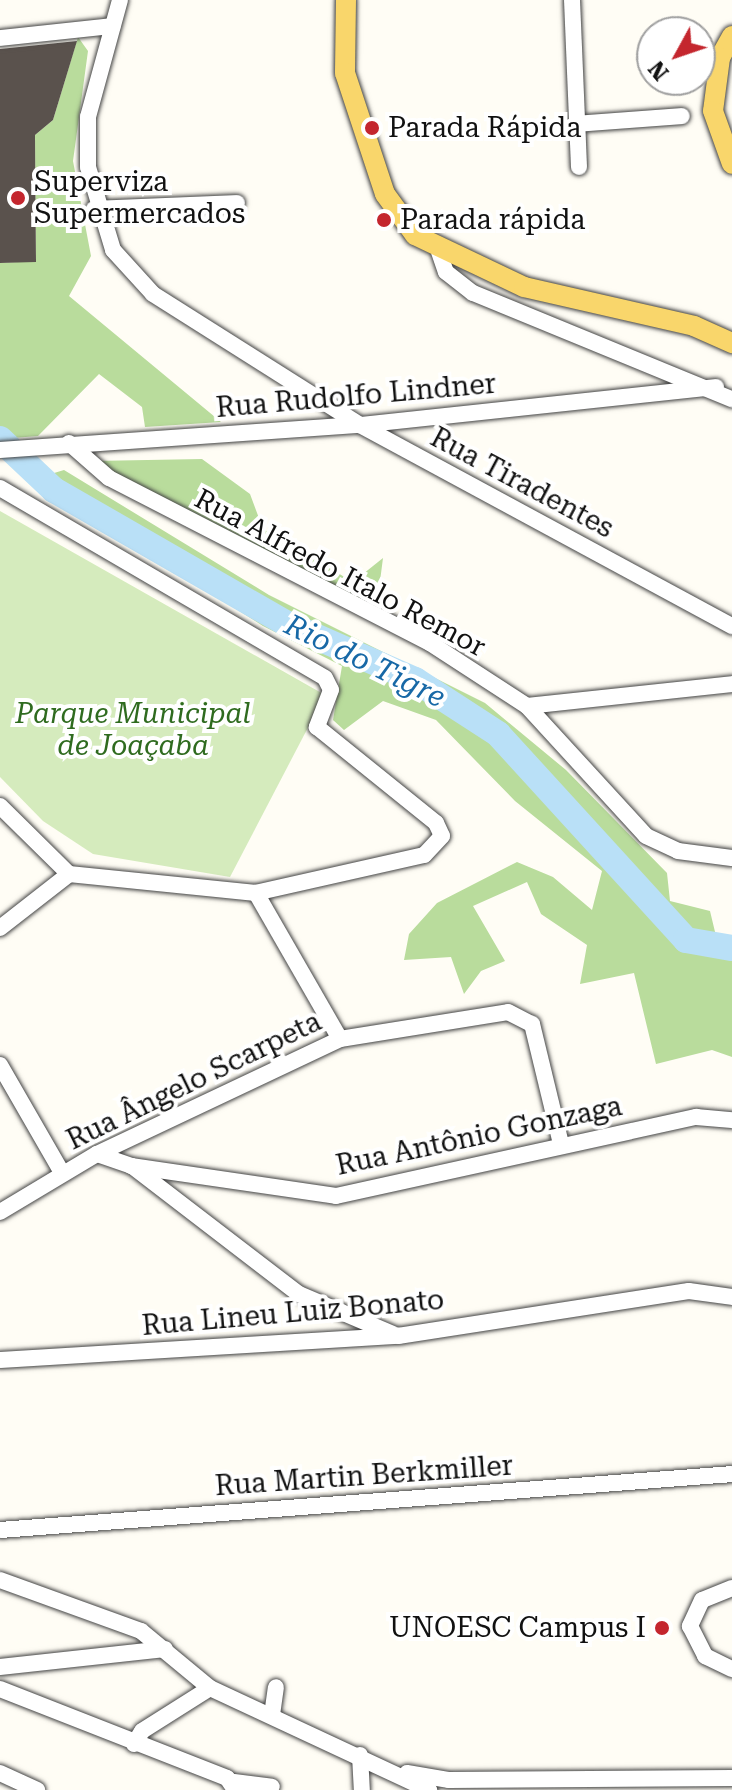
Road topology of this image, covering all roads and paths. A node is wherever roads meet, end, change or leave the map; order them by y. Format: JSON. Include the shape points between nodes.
{"nodes":[{"id":1,"x":120,"y":0,"type":"edge"},
{"id":2,"x":346,"y":0,"type":"edge"},
{"id":3,"x":572,"y":0,"type":"edge"},
{"id":4,"x":112,"y":26,"type":"junction"},
{"id":5,"x":732,"y":36,"type":"edge"},
{"id":6,"x":0,"y":38,"type":"edge"},
{"id":7,"x":682,"y":116,"type":"dead end"},
{"id":8,"x":576,"y":124,"type":"junction"},
{"id":9,"x":732,"y":164,"type":"edge"},
{"id":10,"x":579,"y":167,"type":"dead end"},
{"id":11,"x":237,"y":203,"type":"dead end"},
{"id":12,"x":94,"y":209,"type":"junction"},
{"id":13,"x":449,"y":252,"type":"junction"},
{"id":14,"x":732,"y":343,"type":"edge"},
{"id":15,"x":716,"y":387,"type":"junction"},
{"id":16,"x":732,"y":399,"type":"edge"},
{"id":17,"x":360,"y":425,"type":"junction"},
{"id":18,"x":69,"y":443,"type":"junction"},
{"id":19,"x":0,"y":450,"type":"edge"},
{"id":20,"x":0,"y":488,"type":"edge"},
{"id":21,"x":732,"y":626,"type":"edge"},
{"id":22,"x":732,"y":684,"type":"edge"},
{"id":23,"x":527,"y":706,"type":"junction"},
{"id":24,"x":0,"y":806,"type":"edge"},
{"id":25,"x":732,"y":858,"type":"edge"},
{"id":26,"x":69,"y":874,"type":"junction"},
{"id":27,"x":256,"y":893,"type":"junction"},
{"id":28,"x":0,"y":928,"type":"edge"},
{"id":29,"x":340,"y":1039,"type":"junction"},
{"id":30,"x":0,"y":1065,"type":"edge"},
{"id":31,"x":732,"y":1120,"type":"edge"},
{"id":32,"x":561,"y":1144,"type":"junction"},
{"id":33,"x":97,"y":1154,"type":"junction"},
{"id":34,"x":131,"y":1166,"type":"junction"},
{"id":35,"x":62,"y":1173,"type":"junction"},
{"id":36,"x":0,"y":1212,"type":"edge"},
{"id":37,"x":732,"y":1297,"type":"edge"},
{"id":38,"x":398,"y":1336,"type":"junction"},
{"id":39,"x":0,"y":1360,"type":"edge"},
{"id":40,"x":732,"y":1474,"type":"edge"},
{"id":41,"x":0,"y":1530,"type":"edge"},
{"id":42,"x":0,"y":1580,"type":"edge"},
{"id":43,"x":732,"y":1588,"type":"edge"},
{"id":44,"x":165,"y":1649,"type":"junction"},
{"id":45,"x":0,"y":1667,"type":"edge"},
{"id":46,"x":732,"y":1669,"type":"edge"},
{"id":47,"x":276,"y":1687,"type":"dead end"},
{"id":48,"x":210,"y":1688,"type":"junction"},
{"id":49,"x":0,"y":1689,"type":"edge"},
{"id":50,"x":272,"y":1715,"type":"junction"},
{"id":51,"x":134,"y":1744,"type":"junction"},
{"id":52,"x":360,"y":1755,"type":"junction"},
{"id":53,"x":390,"y":1770,"type":"junction"},
{"id":54,"x":0,"y":1773,"type":"edge"},
{"id":55,"x":732,"y":1778,"type":"edge"},
{"id":56,"x":232,"y":1784,"type":"edge"},
{"id":57,"x":274,"y":1789,"type":"edge"},
{"id":58,"x":37,"y":1790,"type":"edge"},
{"id":59,"x":362,"y":1790,"type":"edge"},
{"id":60,"x":429,"y":1790,"type":"edge"}],
"edges":[{"from":1,"to":4,"type":"street","name":"Rua Tiradentes"},
{"from":2,"to":13,"type":"main road","via":[[345,73],[376,167],[408,213]]},
{"from":3,"to":8,"type":"street"},
{"from":4,"to":6,"type":"street"},
{"from":4,"to":12,"type":"street","name":"Rua Tiradentes","via":[[88,117]]},
{"from":5,"to":9,"type":"main road","via":[[720,58],[713,111]]},
{"from":7,"to":8,"type":"street"},
{"from":8,"to":10,"type":"street"},
{"from":11,"to":12,"type":"street"},
{"from":12,"to":17,"type":"street","name":"Rua Tiradentes","via":[[113,250],[153,294]]},
{"from":13,"to":14,"type":"main road","via":[[552,291],[694,326]]},
{"from":13,"to":15,"type":"street","via":[[446,272],[473,293]]},
{"from":15,"to":16,"type":"street"},
{"from":15,"to":17,"type":"street","name":"Rua Rudolfo Lindner"},
{"from":17,"to":18,"type":"street","name":"Rua Rudolfo Lindner"},
{"from":17,"to":21,"type":"street","name":"Rua Tiradentes"},
{"from":18,"to":19,"type":"street","name":"Rua Rudolfo Lindner"},
{"from":18,"to":23,"type":"street","name":"Rua Alfredo Italo Remor","via":[[109,478],[430,643]]},
{"from":20,"to":27,"type":"street","via":[[325,678],[331,690],[317,727],[436,823],[442,836],[424,855]]},
{"from":22,"to":23,"type":"street"},
{"from":23,"to":25,"type":"street","name":"Rua Alfredo Italo Remor","via":[[646,836],[678,851]]},
{"from":24,"to":26,"type":"street"},
{"from":26,"to":27,"type":"street"},
{"from":26,"to":28,"type":"street"},
{"from":27,"to":29,"type":"street"},
{"from":29,"to":32,"type":"street","name":"Rua Ângelo Scarpeta","via":[[508,1012],[526,1016]]},
{"from":29,"to":33,"type":"street","name":"Rua Ângelo Scarpeta"},
{"from":30,"to":35,"type":"street"},
{"from":31,"to":32,"type":"street","name":"Rua Antônio Gonzaga","via":[[696,1117]]},
{"from":32,"to":34,"type":"street","name":"Rua Antônio Gonzaga","via":[[336,1196]]},
{"from":33,"to":34,"type":"street","name":"Rua Antônio Gonzaga"},
{"from":33,"to":35,"type":"street","name":"Rua Ângelo Scarpeta"},
{"from":34,"to":38,"type":"street","via":[[299,1294]]},
{"from":35,"to":36,"type":"street","name":"Rua Ângelo Scarpeta"},
{"from":37,"to":38,"type":"street","name":"Rua Lineu Luiz Bonato","via":[[689,1291]]},
{"from":38,"to":39,"type":"street","name":"Rua Lineu Luiz Bonato"},
{"from":40,"to":41,"type":"street","name":"Rua Martin Berkmiller"},
{"from":42,"to":44,"type":"street","via":[[111,1618]]},
{"from":43,"to":46,"type":"street","via":[[702,1600],[690,1626],[705,1656]]},
{"from":44,"to":45,"type":"street"},
{"from":44,"to":48,"type":"street"},
{"from":47,"to":50,"type":"street"},
{"from":48,"to":50,"type":"street"},
{"from":48,"to":51,"type":"street","via":[[142,1731]]},
{"from":49,"to":51,"type":"street"},
{"from":50,"to":52,"type":"street"},
{"from":51,"to":56,"type":"street"},
{"from":52,"to":53,"type":"street"},
{"from":52,"to":59,"type":"street"},
{"from":53,"to":55,"type":"street","via":[[449,1780]]},
{"from":53,"to":60,"type":"street"},
{"from":54,"to":58,"type":"street"},
{"from":56,"to":57,"type":"street"}]}
